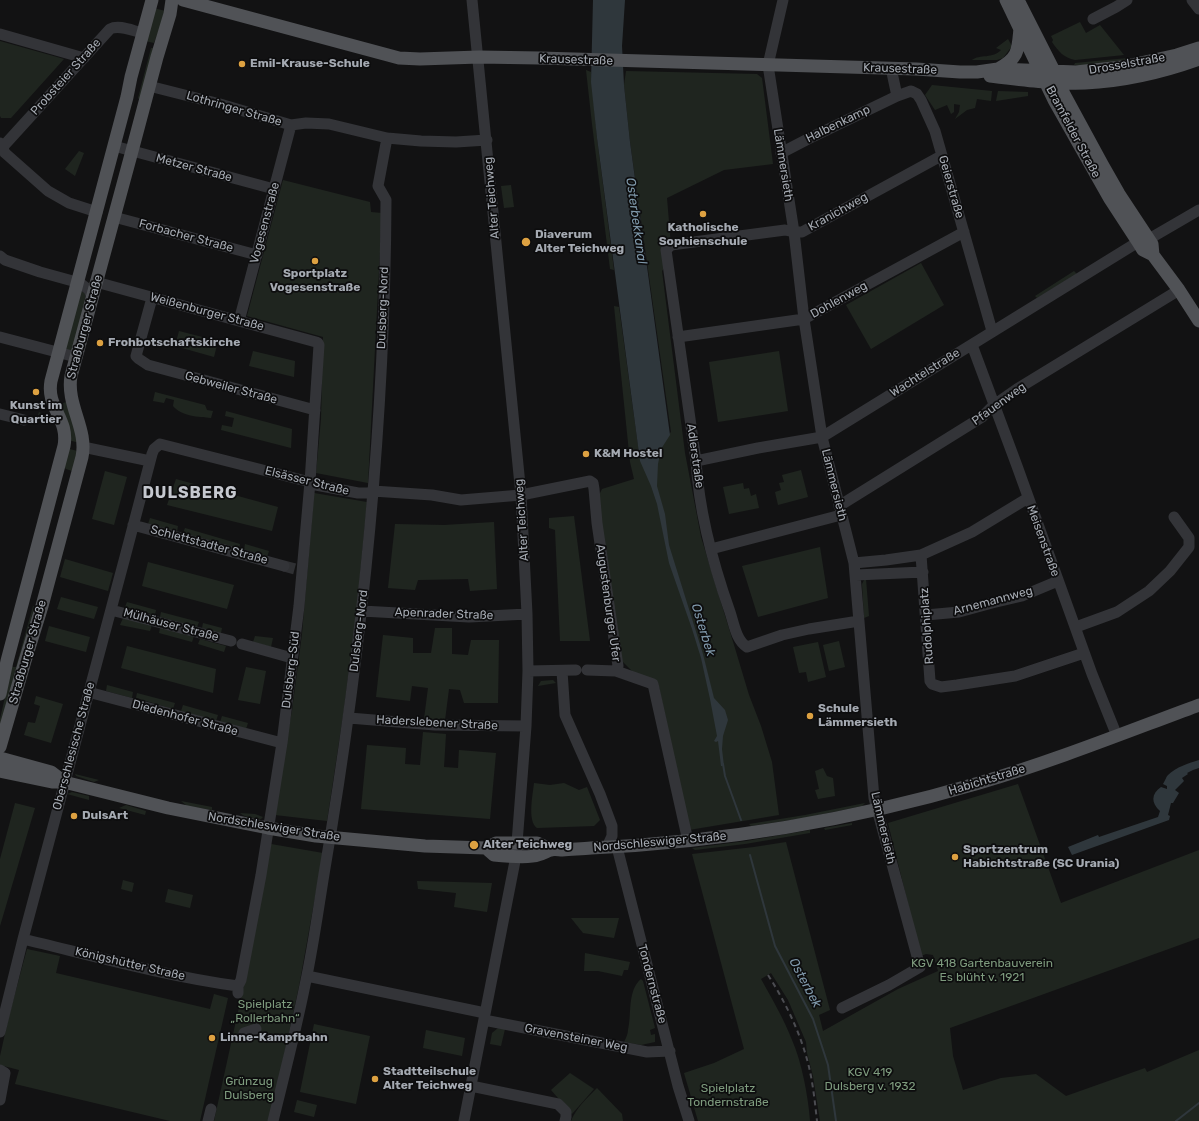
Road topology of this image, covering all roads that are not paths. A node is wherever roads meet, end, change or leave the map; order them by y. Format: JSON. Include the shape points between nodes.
{"nodes":[{"id":1,"x":152,"y":0,"type":"edge"},
{"id":2,"x":172,"y":0,"type":"edge"},
{"id":3,"x":183,"y":0,"type":"edge"},
{"id":4,"x":472,"y":0,"type":"edge"},
{"id":5,"x":783,"y":0,"type":"edge"},
{"id":6,"x":1006,"y":0,"type":"edge"},
{"id":7,"x":1018,"y":0,"type":"edge"},
{"id":8,"x":1127,"y":0,"type":"edge"},
{"id":9,"x":1192,"y":0,"type":"edge"},
{"id":10,"x":1199,"y":9,"type":"edge"},
{"id":11,"x":1093,"y":19,"type":"dead end"},
{"id":12,"x":1020,"y":28,"type":"junction"},
{"id":13,"x":143,"y":33,"type":"junction"},
{"id":14,"x":0,"y":34,"type":"edge"},
{"id":15,"x":1199,"y":48,"type":"edge"},
{"id":16,"x":479,"y":57,"type":"junction"},
{"id":17,"x":84,"y":58,"type":"junction"},
{"id":18,"x":1199,"y":59,"type":"edge"},
{"id":19,"x":768,"y":65,"type":"junction"},
{"id":20,"x":891,"y":68,"type":"junction"},
{"id":21,"x":998,"y":69,"type":"junction"},
{"id":22,"x":977,"y":72,"type":"junction"},
{"id":23,"x":1050,"y":77,"type":"junction"},
{"id":24,"x":1086,"y":83,"type":"junction"},
{"id":25,"x":149,"y":86,"type":"junction"},
{"id":26,"x":896,"y":96,"type":"junction"},
{"id":27,"x":1073,"y":109,"type":"junction"},
{"id":28,"x":291,"y":125,"type":"junction"},
{"id":29,"x":387,"y":138,"type":"junction"},
{"id":30,"x":487,"y":140,"type":"junction"},
{"id":31,"x":114,"y":146,"type":"junction"},
{"id":32,"x":1,"y":147,"type":"edge"},
{"id":33,"x":132,"y":151,"type":"junction"},
{"id":34,"x":781,"y":154,"type":"junction"},
{"id":35,"x":941,"y":156,"type":"junction"},
{"id":36,"x":274,"y":189,"type":"junction"},
{"id":37,"x":1199,"y":210,"type":"edge"},
{"id":38,"x":96,"y":212,"type":"junction"},
{"id":39,"x":114,"y":217,"type":"junction"},
{"id":40,"x":794,"y":232,"type":"junction"},
{"id":41,"x":964,"y":232,"type":"junction"},
{"id":42,"x":1144,"y":241,"type":"junction"},
{"id":43,"x":257,"y":255,"type":"junction"},
{"id":44,"x":0,"y":256,"type":"edge"},
{"id":45,"x":668,"y":259,"type":"joint"},
{"id":46,"x":78,"y":282,"type":"junction"},
{"id":47,"x":96,"y":282,"type":"junction"},
{"id":48,"x":1179,"y":290,"type":"junction"},
{"id":49,"x":92,"y":297,"type":"junction"},
{"id":50,"x":152,"y":298,"type":"junction"},
{"id":51,"x":804,"y":319,"type":"junction"},
{"id":52,"x":239,"y":321,"type":"junction"},
{"id":53,"x":1199,"y":321,"type":"edge"},
{"id":54,"x":992,"y":331,"type":"junction"},
{"id":55,"x":0,"y":337,"type":"edge"},
{"id":56,"x":678,"y":337,"type":"junction"},
{"id":57,"x":318,"y":343,"type":"joint"},
{"id":58,"x":972,"y":345,"type":"junction"},
{"id":59,"x":59,"y":353,"type":"junction"},
{"id":60,"x":76,"y":357,"type":"junction"},
{"id":61,"x":994,"y":405,"type":"junction"},
{"id":62,"x":315,"y":410,"type":"junction"},
{"id":63,"x":0,"y":414,"type":"edge"},
{"id":64,"x":24,"y":420,"type":"dead end"},
{"id":65,"x":822,"y":437,"type":"junction"},
{"id":66,"x":83,"y":447,"type":"junction"},
{"id":67,"x":150,"y":461,"type":"junction"},
{"id":68,"x":696,"y":461,"type":"junction"},
{"id":69,"x":310,"y":482,"type":"junction"},
{"id":70,"x":592,"y":485,"type":"joint"},
{"id":71,"x":373,"y":491,"type":"junction"},
{"id":72,"x":521,"y":495,"type":"junction"},
{"id":73,"x":1028,"y":498,"type":"junction"},
{"id":74,"x":840,"y":510,"type":"junction"},
{"id":75,"x":1174,"y":517,"type":"dead end"},
{"id":76,"x":134,"y":525,"type":"junction"},
{"id":77,"x":711,"y":549,"type":"junction"},
{"id":78,"x":921,"y":555,"type":"junction"},
{"id":79,"x":854,"y":563,"type":"junction"},
{"id":80,"x":284,"y":566,"type":"tunnel mouth"},
{"id":81,"x":923,"y":572,"type":"junction"},
{"id":82,"x":856,"y":575,"type":"junction"},
{"id":83,"x":1058,"y":581,"type":"junction"},
{"id":84,"x":111,"y":610,"type":"junction"},
{"id":85,"x":362,"y":611,"type":"junction"},
{"id":86,"x":527,"y":614,"type":"junction"},
{"id":87,"x":926,"y":615,"type":"junction"},
{"id":88,"x":859,"y":621,"type":"junction"},
{"id":89,"x":1076,"y":627,"type":"junction"},
{"id":90,"x":231,"y":641,"type":"dead end"},
{"id":91,"x":242,"y":644,"type":"dead end"},
{"id":92,"x":1084,"y":653,"type":"junction"},
{"id":93,"x":292,"y":658,"type":"junction"},
{"id":94,"x":576,"y":670,"type":"dead end"},
{"id":95,"x":587,"y":670,"type":"dead end"},
{"id":96,"x":528,"y":671,"type":"junction"},
{"id":97,"x":562,"y":671,"type":"junction"},
{"id":98,"x":616,"y":671,"type":"junction"},
{"id":99,"x":88,"y":692,"type":"junction"},
{"id":100,"x":0,"y":694,"type":"edge"},
{"id":101,"x":1199,"y":705,"type":"edge"},
{"id":102,"x":349,"y":718,"type":"junction"},
{"id":103,"x":526,"y":726,"type":"junction"},
{"id":104,"x":1117,"y":736,"type":"junction"},
{"id":105,"x":282,"y":743,"type":"junction"},
{"id":106,"x":0,"y":747,"type":"edge"},
{"id":107,"x":0,"y":758,"type":"edge"},
{"id":108,"x":0,"y":771,"type":"edge"},
{"id":109,"x":64,"y":782,"type":"junction"},
{"id":110,"x":878,"y":810,"type":"junction"},
{"id":111,"x":268,"y":828,"type":"junction"},
{"id":112,"x":767,"y":831,"type":"joint"},
{"id":113,"x":331,"y":838,"type":"junction"},
{"id":114,"x":688,"y":841,"type":"junction"},
{"id":115,"x":612,"y":847,"type":"junction"},
{"id":116,"x":517,"y":849,"type":"junction"},
{"id":117,"x":23,"y":939,"type":"junction"},
{"id":118,"x":307,"y":976,"type":"junction"},
{"id":119,"x":238,"y":990,"type":"joint"},
{"id":120,"x":842,"y":1008,"type":"dead end"},
{"id":121,"x":484,"y":1016,"type":"junction"},
{"id":122,"x":256,"y":1029,"type":"dead end"},
{"id":123,"x":0,"y":1032,"type":"edge"},
{"id":124,"x":244,"y":1033,"type":"dead end"},
{"id":125,"x":670,"y":1051,"type":"junction"},
{"id":126,"x":0,"y":1070,"type":"edge"},
{"id":127,"x":470,"y":1086,"type":"junction"},
{"id":128,"x":1,"y":1095,"type":"edge"},
{"id":129,"x":211,"y":1109,"type":"dead end"},
{"id":130,"x":208,"y":1121,"type":"edge"},
{"id":131,"x":273,"y":1121,"type":"edge"},
{"id":132,"x":464,"y":1121,"type":"edge"},
{"id":133,"x":565,"y":1121,"type":"edge"},
{"id":134,"x":689,"y":1121,"type":"edge"}],
"edges":[{"from":1,"to":13,"type":"main road","name":"Straßburger Straße"},
{"from":2,"to":25,"type":"main road","name":"Straßburger Straße"},
{"from":3,"to":16,"type":"main road","name":"Krausestraße","via":[[400,58]]},
{"from":4,"to":16,"type":"street","name":"Alter Teichweg"},
{"from":5,"to":19,"type":"street","name":"Lämmersieth"},
{"from":6,"to":12,"type":"main road","name":"Bramfelder Straße"},
{"from":7,"to":23,"type":"main road","name":"Bramfelder Straße"},
{"from":8,"to":11,"type":"street"},
{"from":9,"to":10,"type":"street"},
{"from":12,"to":21,"type":"main road","via":[[1015,55]]},
{"from":12,"to":23,"type":"main road","name":"Bramfelder Straße"},
{"from":13,"to":17,"type":"street","name":"Probsteier Straße","via":[[114,27]]},
{"from":13,"to":31,"type":"main road","name":"Straßburger Straße"},
{"from":14,"to":17,"type":"street"},
{"from":15,"to":23,"type":"main road","name":"Drosselstraße","via":[[1122,67]]},
{"from":16,"to":19,"type":"main road","name":"Krausestraße"},
{"from":16,"to":30,"type":"street","name":"Alter Teichweg"},
{"from":17,"to":32,"type":"street","name":"Probsteier Straße"},
{"from":18,"to":24,"type":"main road","name":"Drosselstraße","via":[[1146,74]]},
{"from":19,"to":20,"type":"main road","name":"Krausestraße"},
{"from":19,"to":34,"type":"street","name":"Lämmersieth"},
{"from":20,"to":22,"type":"main road","name":"Krausestraße"},
{"from":20,"to":26,"type":"street"},
{"from":21,"to":22,"type":"main road","name":"Krausestraße"},
{"from":21,"to":23,"type":"main road","name":"Krausestraße"},
{"from":22,"to":23,"type":"main road","name":"Krausestraße","via":[[1027,81]]},
{"from":23,"to":24,"type":"main road","name":"Drosselstraße"},
{"from":23,"to":27,"type":"main road","name":"Bramfelder Straße"},
{"from":23,"to":42,"type":"main road","name":"Bramfelder Straße","via":[[1054,100],[1090,165],[1127,227]]},
{"from":24,"to":27,"type":"main road","via":[[1076,94]]},
{"from":25,"to":28,"type":"street","name":"Lothringer Straße"},
{"from":25,"to":33,"type":"main road","name":"Straßburger Straße"},
{"from":26,"to":34,"type":"street","name":"Halbenkamp"},
{"from":26,"to":35,"type":"street","name":"Geierstraße","via":[[911,91],[917,94],[933,126]]},
{"from":27,"to":42,"type":"main road","name":"Bramfelder Straße"},
{"from":28,"to":29,"type":"street","name":"Lothringer Straße","via":[[328,124]]},
{"from":28,"to":36,"type":"street","name":"Vogesenstraße"},
{"from":29,"to":30,"type":"street","name":"Lothringer Straße","via":[[456,142]]},
{"from":29,"to":71,"type":"street","name":"Dulsberg-Nord","via":[[378,186],[386,200],[386,245]]},
{"from":30,"to":72,"type":"street","name":"Alter Teichweg"},
{"from":31,"to":33,"type":"street","name":"Metzer Straße"},
{"from":31,"to":38,"type":"main road","name":"Straßburger Straße"},
{"from":32,"to":38,"type":"street","via":[[48,191],[69,203]]},
{"from":33,"to":36,"type":"street","name":"Metzer Straße"},
{"from":33,"to":39,"type":"main road","name":"Straßburger Straße"},
{"from":34,"to":40,"type":"street","name":"Lämmersieth"},
{"from":35,"to":40,"type":"street","name":"Kranichweg","via":[[802,232]]},
{"from":35,"to":41,"type":"street","name":"Geierstraße"},
{"from":36,"to":43,"type":"street","name":"Vogesenstraße"},
{"from":37,"to":42,"type":"street","name":"Wachtelstraße"},
{"from":38,"to":46,"type":"main road","name":"Straßburger Straße"},
{"from":39,"to":43,"type":"street","name":"Forbacher Straße"},
{"from":39,"to":47,"type":"main road","name":"Straßburger Straße"},
{"from":40,"to":45,"type":"street","name":"Kranichweg","via":[[785,230],[671,245],[666,250]]},
{"from":40,"to":51,"type":"street","name":"Lämmersieth"},
{"from":41,"to":51,"type":"street","name":"Dohlenweg"},
{"from":41,"to":54,"type":"street","name":"Geierstraße"},
{"from":42,"to":48,"type":"main road","name":"Bramfelder Straße","via":[[1152,244],[1153,255]]},
{"from":42,"to":54,"type":"street","name":"Wachtelstraße"},
{"from":43,"to":52,"type":"street","name":"Vogesenstraße"},
{"from":44,"to":46,"type":"street","via":[[40,272]]},
{"from":45,"to":56,"type":"street","name":"Adlerstraße"},
{"from":46,"to":49,"type":"street","via":[[88,288]]},
{"from":46,"to":59,"type":"main road","name":"Straßburger Straße"},
{"from":47,"to":49,"type":"main road","name":"Straßburger Straße"},
{"from":47,"to":50,"type":"street","name":"Weißenburger Straße"},
{"from":48,"to":53,"type":"main road","name":"Bramfelder Straße"},
{"from":48,"to":61,"type":"street","name":"Pfauenweg"},
{"from":49,"to":60,"type":"main road","name":"Straßburger Straße"},
{"from":50,"to":52,"type":"street","name":"Weißenburger Straße"},
{"from":50,"to":62,"type":"street","name":"Gebweiler Straße","via":[[136,356],[139,360],[148,365]]},
{"from":51,"to":56,"type":"street","name":"Dohlenweg"},
{"from":51,"to":65,"type":"street","name":"Lämmersieth"},
{"from":52,"to":57,"type":"street","name":"Weißenburger Straße"},
{"from":54,"to":58,"type":"street","name":"Wachtelstraße"},
{"from":55,"to":59,"type":"street"},
{"from":56,"to":68,"type":"street","name":"Adlerstraße"},
{"from":57,"to":62,"type":"street","name":"Dulsberg-Süd"},
{"from":58,"to":61,"type":"street","name":"Meisenstraße"},
{"from":58,"to":65,"type":"street","name":"Wachtelstraße"},
{"from":59,"to":60,"type":"street"},
{"from":59,"to":100,"type":"main road","name":"Straßburger Straße","via":[[50,392],[64,428],[64,446]]},
{"from":60,"to":66,"type":"main road","name":"Straßburger Straße","via":[[70,393]]},
{"from":61,"to":73,"type":"street","name":"Meisenstraße"},
{"from":61,"to":74,"type":"street","name":"Pfauenweg","via":[[982,417]]},
{"from":62,"to":69,"type":"street","name":"Dulsberg-Süd"},
{"from":63,"to":64,"type":"street"},
{"from":65,"to":68,"type":"street","name":"Wachtelstraße"},
{"from":65,"to":74,"type":"street","name":"Lämmersieth"},
{"from":66,"to":67,"type":"street"},
{"from":66,"to":106,"type":"main road","name":"Straßburger Straße","via":[[42,606]]},
{"from":67,"to":69,"type":"street","name":"Elsässer Straße","via":[[154,449],[160,444]]},
{"from":67,"to":76,"type":"street","name":"Oberschlesische Straße"},
{"from":68,"to":77,"type":"street","name":"Adlerstraße","via":[[697,479]]},
{"from":69,"to":71,"type":"street","name":"Elsässer Straße","via":[[358,493]]},
{"from":69,"to":93,"type":"street","name":"Dulsberg-Süd","via":[[299,569]]},
{"from":70,"to":72,"type":"street","name":"Elsässer Straße"},
{"from":70,"to":98,"type":"street","name":"Augustenburger Ufer","via":[[618,666]]},
{"from":71,"to":72,"type":"street","name":"Elsässer Straße","via":[[460,500]]},
{"from":71,"to":85,"type":"street","name":"Dulsberg-Nord"},
{"from":72,"to":86,"type":"street","name":"Alter Teichweg"},
{"from":73,"to":78,"type":"street","via":[[972,532]]},
{"from":73,"to":83,"type":"street","name":"Meisenstraße"},
{"from":74,"to":77,"type":"street","name":"Pfauenweg"},
{"from":74,"to":79,"type":"street","name":"Lämmersieth"},
{"from":75,"to":89,"type":"street","via":[[1189,538],[1189,547],[1170,571],[1149,591],[1117,612]]},
{"from":76,"to":80,"type":"street","name":"Schlettstadter Straße"},
{"from":76,"to":84,"type":"street","name":"Oberschlesische Straße"},
{"from":77,"to":88,"type":"street","name":"Adlerstraße","via":[[737,633],[745,646],[809,629]]},
{"from":78,"to":79,"type":"street"},
{"from":78,"to":81,"type":"street","name":"Rudolphiplatz"},
{"from":79,"to":82,"type":"street","name":"Lämmersieth"},
{"from":81,"to":82,"type":"street","name":"Rudolphiplatz"},
{"from":81,"to":87,"type":"street","name":"Rudolphiplatz"},
{"from":82,"to":88,"type":"street","name":"Lämmersieth"},
{"from":83,"to":87,"type":"street","name":"Arnemannweg","via":[[1022,596],[992,604],[959,612]]},
{"from":83,"to":89,"type":"street","name":"Meisenstraße"},
{"from":84,"to":90,"type":"street","name":"Mülhäuser Straße"},
{"from":84,"to":99,"type":"street","name":"Oberschlesische Straße"},
{"from":85,"to":86,"type":"street","name":"Apenrader Straße","via":[[469,617]]},
{"from":85,"to":102,"type":"street","name":"Dulsberg-Nord"},
{"from":86,"to":96,"type":"street","name":"Alter Teichweg"},
{"from":87,"to":92,"type":"street","name":"Rudolphiplatz","via":[[930,681],[940,687],[1015,676]]},
{"from":88,"to":110,"type":"street","name":"Lämmersieth","via":[[874,798]]},
{"from":89,"to":92,"type":"street","name":"Meisenstraße"},
{"from":91,"to":93,"type":"street"},
{"from":92,"to":104,"type":"street","name":"Meisenstraße"},
{"from":93,"to":105,"type":"street","name":"Dulsberg-Süd"},
{"from":94,"to":97,"type":"street"},
{"from":95,"to":98,"type":"street"},
{"from":96,"to":97,"type":"street"},
{"from":96,"to":103,"type":"street","name":"Alter Teichweg"},
{"from":97,"to":115,"type":"street","name":"Tondernstraße","via":[[565,715],[612,826]]},
{"from":98,"to":114,"type":"street","name":"Augustenburger Ufer","via":[[653,684]]},
{"from":99,"to":105,"type":"street","name":"Diedenhofer Straße"},
{"from":99,"to":109,"type":"street","name":"Oberschlesische Straße"},
{"from":101,"to":104,"type":"main road","name":"Habichtstraße"},
{"from":102,"to":103,"type":"street","name":"Haderslebener Straße","via":[[435,725]]},
{"from":102,"to":113,"type":"street","name":"Dulsberg-Nord"},
{"from":103,"to":116,"type":"street","name":"Alter Teichweg"},
{"from":104,"to":110,"type":"main road","name":"Habichtstraße","via":[[980,783]]},
{"from":105,"to":111,"type":"street","name":"Dulsberg-Süd"},
{"from":107,"to":109,"type":"main road","name":"Nordschleswiger Straße","via":[[52,772]]},
{"from":108,"to":109,"type":"main road","name":"Nordschleswiger Straße","via":[[52,782]]},
{"from":109,"to":111,"type":"main road","name":"Nordschleswiger Straße","via":[[168,808]]},
{"from":109,"to":117,"type":"street","name":"Oberschlesische Straße"},
{"from":110,"to":112,"type":"main road","name":"Habichtstraße"},
{"from":110,"to":120,"type":"street","name":"Lämmersieth","via":[[920,967]]},
{"from":111,"to":113,"type":"main road","name":"Nordschleswiger Straße"},
{"from":111,"to":119,"type":"street","name":"Dulsberg-Süd"},
{"from":112,"to":114,"type":"main road","name":"Nordschleswiger Straße"},
{"from":113,"to":116,"type":"main road","name":"Nordschleswiger Straße","via":[[486,848],[494,855]]},
{"from":113,"to":118,"type":"street","name":"Dulsberg-Nord"},
{"from":114,"to":115,"type":"main road","name":"Nordschleswiger Straße"},
{"from":115,"to":116,"type":"main road","name":"Nordschleswiger Straße","via":[[552,850],[537,856]]},
{"from":115,"to":125,"type":"street","name":"Tondernstraße"},
{"from":116,"to":121,"type":"street","name":"Alter Teichweg"},
{"from":117,"to":119,"type":"street","name":"Königshütter Straße"},
{"from":117,"to":123,"type":"street","name":"Oberschlesische Straße"},
{"from":118,"to":121,"type":"street","name":"Gravensteiner Weg"},
{"from":118,"to":131,"type":"street","name":"Dulsberg-Nord"},
{"from":121,"to":125,"type":"street","name":"Gravensteiner Weg","via":[[647,1052]]},
{"from":121,"to":127,"type":"street","name":"Alter Teichweg"},
{"from":122,"to":124,"type":"street"},
{"from":125,"to":134,"type":"street","name":"Tondernstraße"},
{"from":126,"to":128,"type":"street","via":[[5,1073]]},
{"from":127,"to":132,"type":"street","name":"Alter Teichweg"},
{"from":127,"to":133,"type":"street","via":[[558,1104],[566,1112]]},
{"from":129,"to":130,"type":"street"}]}
